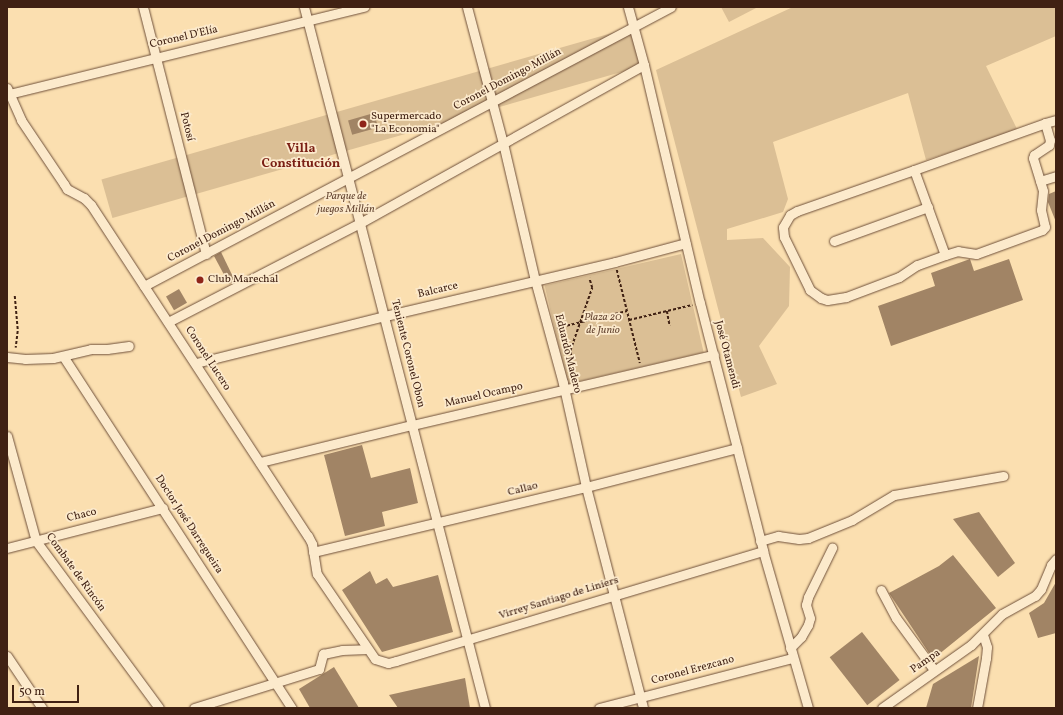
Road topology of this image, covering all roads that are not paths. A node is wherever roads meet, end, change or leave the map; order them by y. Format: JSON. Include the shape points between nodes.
{"nodes":[{"id":1,"x":143,"y":7,"type":"edge"},
{"id":2,"x":304,"y":7,"type":"edge"},
{"id":3,"x":364,"y":7,"type":"edge"},
{"id":4,"x":467,"y":7,"type":"edge"},
{"id":5,"x":628,"y":7,"type":"edge"},
{"id":6,"x":671,"y":7,"type":"edge"},
{"id":7,"x":308,"y":22,"type":"junction"},
{"id":8,"x":633,"y":27,"type":"junction"},
{"id":9,"x":155,"y":57,"type":"junction"},
{"id":10,"x":644,"y":65,"type":"junction"},
{"id":11,"x":8,"y":91,"type":"edge"},
{"id":12,"x":492,"y":103,"type":"junction"},
{"id":13,"x":1056,"y":120,"type":"edge"},
{"id":14,"x":1045,"y":124,"type":"junction"},
{"id":15,"x":503,"y":143,"type":"junction"},
{"id":16,"x":914,"y":170,"type":"junction"},
{"id":17,"x":1056,"y":176,"type":"edge"},
{"id":18,"x":348,"y":179,"type":"junction"},
{"id":19,"x":1040,"y":181,"type":"junction"},
{"id":20,"x":928,"y":208,"type":"junction"},
{"id":21,"x":360,"y":223,"type":"junction"},
{"id":22,"x":834,"y":241,"type":"dead end"},
{"id":23,"x":686,"y":243,"type":"junction"},
{"id":24,"x":206,"y":254,"type":"junction"},
{"id":25,"x":945,"y":255,"type":"junction"},
{"id":26,"x":535,"y":280,"type":"junction"},
{"id":27,"x":144,"y":286,"type":"junction"},
{"id":28,"x":384,"y":316,"type":"junction"},
{"id":29,"x":168,"y":322,"type":"junction"},
{"id":30,"x":129,"y":346,"type":"dead end"},
{"id":31,"x":714,"y":355,"type":"junction"},
{"id":32,"x":62,"y":356,"type":"junction"},
{"id":33,"x":11,"y":358,"type":"edge"},
{"id":34,"x":196,"y":363,"type":"junction"},
{"id":35,"x":564,"y":386,"type":"junction"},
{"id":36,"x":412,"y":425,"type":"junction"},
{"id":37,"x":7,"y":436,"type":"edge"},
{"id":38,"x":737,"y":448,"type":"junction"},
{"id":39,"x":260,"y":462,"type":"junction"},
{"id":40,"x":1003,"y":476,"type":"dead end"},
{"id":41,"x":586,"y":487,"type":"junction"},
{"id":42,"x":162,"y":508,"type":"junction"},
{"id":43,"x":437,"y":524,"type":"junction"},
{"id":44,"x":36,"y":540,"type":"junction"},
{"id":45,"x":760,"y":541,"type":"junction"},
{"id":46,"x":7,"y":548,"type":"edge"},
{"id":47,"x":832,"y":548,"type":"dead end"},
{"id":48,"x":763,"y":551,"type":"junction"},
{"id":49,"x":313,"y":552,"type":"junction"},
{"id":50,"x":1056,"y":559,"type":"edge"},
{"id":51,"x":881,"y":590,"type":"dead end"},
{"id":52,"x":613,"y":595,"type":"junction"},
{"id":53,"x":983,"y":635,"type":"junction"},
{"id":54,"x":467,"y":640,"type":"junction"},
{"id":55,"x":790,"y":648,"type":"junction"},
{"id":56,"x":367,"y":649,"type":"junction"},
{"id":57,"x":7,"y":656,"type":"edge"},
{"id":58,"x":793,"y":658,"type":"junction"},
{"id":59,"x":934,"y":670,"type":"junction"},
{"id":60,"x":276,"y":682,"type":"junction"},
{"id":61,"x":641,"y":698,"type":"junction"},
{"id":62,"x":42,"y":708,"type":"edge"},
{"id":63,"x":159,"y":708,"type":"edge"},
{"id":64,"x":194,"y":708,"type":"edge"},
{"id":65,"x":292,"y":708,"type":"edge"},
{"id":66,"x":484,"y":708,"type":"edge"},
{"id":67,"x":599,"y":708,"type":"edge"},
{"id":68,"x":643,"y":708,"type":"edge"},
{"id":69,"x":808,"y":708,"type":"edge"},
{"id":70,"x":882,"y":708,"type":"edge"},
{"id":71,"x":977,"y":708,"type":"edge"}],
"edges":[{"from":1,"to":9,"type":"street","name":"Potosí"},
{"from":2,"to":7,"type":"street","name":"Teniente Coronel Obon"},
{"from":3,"to":7,"type":"street","name":"Coronel D'Elía"},
{"from":4,"to":12,"type":"street","name":"Eduardo Madero"},
{"from":5,"to":8,"type":"street","name":"José Otamendi"},
{"from":6,"to":8,"type":"street","name":"Coronel Domingo Millán"},
{"from":7,"to":9,"type":"street","name":"Coronel D'Elía"},
{"from":7,"to":18,"type":"street","name":"Teniente Coronel Obon"},
{"from":8,"to":10,"type":"street","name":"José Otamendi"},
{"from":8,"to":12,"type":"street","name":"Coronel Domingo Millán"},
{"from":9,"to":11,"type":"street","name":"Coronel D'Elía"},
{"from":9,"to":24,"type":"street","name":"Potosí"},
{"from":10,"to":15,"type":"street"},
{"from":10,"to":23,"type":"street","name":"José Otamendi"},
{"from":11,"to":27,"type":"street","name":"Coronel Lucero","via":[[21,120],[67,189],[91,205]]},
{"from":12,"to":15,"type":"street","name":"Eduardo Madero"},
{"from":12,"to":18,"type":"street","name":"Coronel Domingo Millán"},
{"from":13,"to":14,"type":"street"},
{"from":14,"to":16,"type":"street"},
{"from":14,"to":19,"type":"street","via":[[1049,145],[1033,158]]},
{"from":15,"to":21,"type":"street"},
{"from":15,"to":26,"type":"street","name":"Eduardo Madero"},
{"from":16,"to":20,"type":"street"},
{"from":16,"to":25,"type":"street","via":[[797,211],[786,220],[783,227],[784,237],[810,290],[827,300],[846,296],[892,279],[917,265]]},
{"from":17,"to":19,"type":"street"},
{"from":18,"to":21,"type":"street","name":"Teniente Coronel Obon"},
{"from":18,"to":24,"type":"street","name":"Coronel Domingo Millán"},
{"from":19,"to":25,"type":"street","via":[[1043,191],[1041,210],[1045,223],[1042,230],[976,254],[958,251]]},
{"from":20,"to":22,"type":"street"},
{"from":20,"to":25,"type":"street"},
{"from":21,"to":28,"type":"street","name":"Teniente Coronel Obon"},
{"from":21,"to":29,"type":"street"},
{"from":23,"to":26,"type":"street","name":"Balcarce"},
{"from":23,"to":31,"type":"street","name":"José Otamendi"},
{"from":24,"to":27,"type":"street","name":"Coronel Domingo Millán"},
{"from":26,"to":28,"type":"street","name":"Balcarce"},
{"from":26,"to":35,"type":"street","name":"Eduardo Madero"},
{"from":27,"to":29,"type":"street","name":"Coronel Lucero"},
{"from":28,"to":34,"type":"street","name":"Balcarce"},
{"from":28,"to":36,"type":"street","name":"Teniente Coronel Obon"},
{"from":29,"to":34,"type":"street","name":"Coronel Lucero"},
{"from":30,"to":32,"type":"street","via":[[91,349]]},
{"from":31,"to":35,"type":"street","name":"Manuel Ocampo"},
{"from":31,"to":38,"type":"street","name":"José Otamendi"},
{"from":32,"to":33,"type":"street","via":[[41,359]]},
{"from":32,"to":42,"type":"street","name":"Doctor José Darregueira"},
{"from":34,"to":39,"type":"street","name":"Coronel Lucero"},
{"from":35,"to":36,"type":"street","name":"Manuel Ocampo"},
{"from":35,"to":41,"type":"street","name":"Eduardo Madero"},
{"from":36,"to":39,"type":"street","name":"Manuel Ocampo"},
{"from":36,"to":43,"type":"street","name":"Teniente Coronel Obon"},
{"from":37,"to":44,"type":"street","name":"Combate de Rincón"},
{"from":38,"to":41,"type":"street","name":"Callao"},
{"from":38,"to":45,"type":"street","name":"José Otamendi"},
{"from":39,"to":49,"type":"street","name":"Coronel Lucero","via":[[308,536]]},
{"from":40,"to":45,"type":"street","via":[[894,495],[852,520],[808,538],[778,536]]},
{"from":41,"to":43,"type":"street","name":"Callao"},
{"from":41,"to":52,"type":"street","name":"Eduardo Madero"},
{"from":42,"to":44,"type":"street","name":"Chaco"},
{"from":42,"to":60,"type":"street","name":"Doctor José Darregueira"},
{"from":43,"to":49,"type":"street","name":"Callao"},
{"from":43,"to":54,"type":"street","name":"Teniente Coronel Obon"},
{"from":44,"to":46,"type":"street","name":"Chaco"},
{"from":44,"to":63,"type":"street","name":"Combate de Rincón"},
{"from":45,"to":48,"type":"street","name":"José Otamendi"},
{"from":47,"to":55,"type":"street","via":[[808,597],[808,625]]},
{"from":48,"to":52,"type":"street","name":"Virrey Santiago de Liniers"},
{"from":48,"to":55,"type":"street","name":"José Otamendi"},
{"from":49,"to":56,"type":"street","name":"Coronel Lucero","via":[[317,574]]},
{"from":50,"to":53,"type":"street","name":"Pampa","via":[[1035,596],[1002,614]]},
{"from":51,"to":59,"type":"street","via":[[896,618]]},
{"from":52,"to":54,"type":"street","name":"Virrey Santiago de Liniers"},
{"from":52,"to":61,"type":"street","name":"Eduardo Madero"},
{"from":53,"to":59,"type":"street","name":"Pampa"},
{"from":53,"to":71,"type":"street","via":[[987,647]]},
{"from":54,"to":56,"type":"street","name":"Virrey Santiago de Liniers","via":[[388,663],[375,659]]},
{"from":54,"to":66,"type":"street","name":"Teniente Coronel Obon"},
{"from":55,"to":58,"type":"street","name":"José Otamendi"},
{"from":56,"to":60,"type":"street","via":[[323,654],[319,669]]},
{"from":57,"to":62,"type":"street"},
{"from":58,"to":61,"type":"street","name":"Coronel Erezcano"},
{"from":58,"to":69,"type":"street","name":"José Otamendi"},
{"from":59,"to":70,"type":"street","name":"Pampa"},
{"from":60,"to":64,"type":"street"},
{"from":60,"to":65,"type":"street","name":"Doctor José Darregueira"},
{"from":61,"to":67,"type":"street","name":"Coronel Erezcano"},
{"from":61,"to":68,"type":"street","name":"Eduardo Madero"}]}
